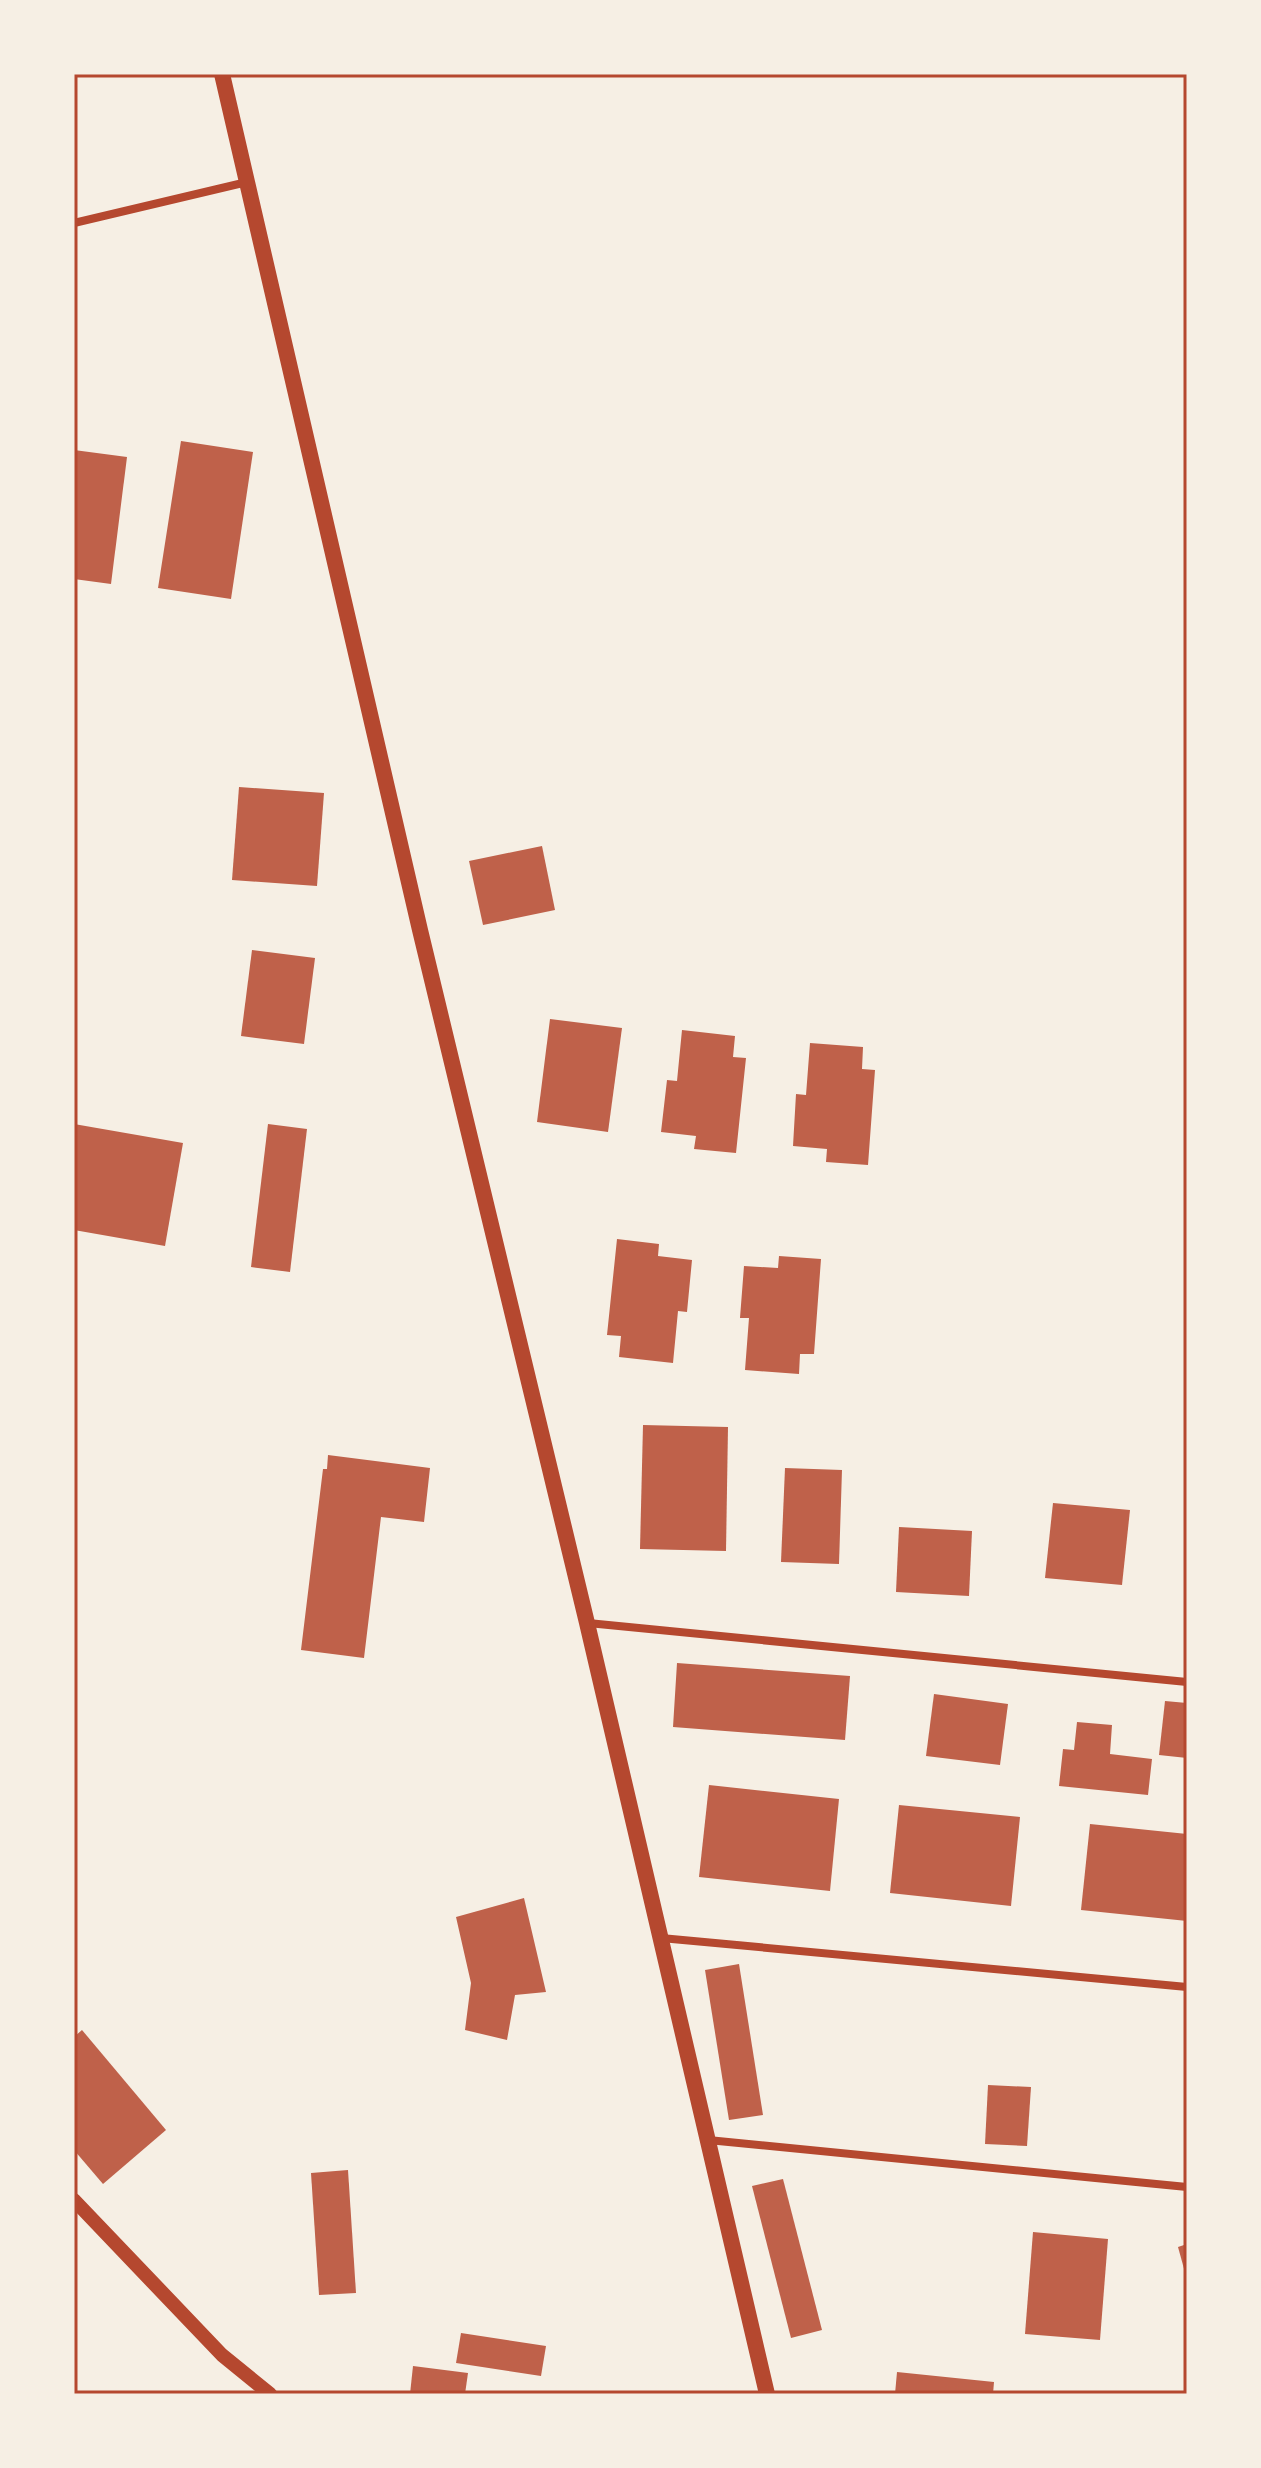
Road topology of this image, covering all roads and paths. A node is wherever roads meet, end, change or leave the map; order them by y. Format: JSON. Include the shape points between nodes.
{"nodes":[{"id":1,"x":222,"y":74,"type":"edge"},
{"id":2,"x":247,"y":182,"type":"junction"},
{"id":3,"x":74,"y":223,"type":"edge"},
{"id":4,"x":587,"y":1623,"type":"junction"},
{"id":5,"x":1187,"y":1682,"type":"edge"},
{"id":6,"x":660,"y":1938,"type":"junction"},
{"id":7,"x":1187,"y":1987,"type":"edge"},
{"id":8,"x":707,"y":2140,"type":"junction"},
{"id":9,"x":1187,"y":2187,"type":"edge"},
{"id":10,"x":74,"y":2200,"type":"edge"},
{"id":11,"x":270,"y":2394,"type":"edge"},
{"id":12,"x":767,"y":2394,"type":"edge"}],
"edges":[{"from":1,"to":2,"type":"main road"},
{"from":2,"to":3,"type":"street"},
{"from":2,"to":4,"type":"main road"},
{"from":4,"to":5,"type":"street"},
{"from":4,"to":6,"type":"main road"},
{"from":6,"to":7,"type":"street"},
{"from":6,"to":8,"type":"main road"},
{"from":8,"to":9,"type":"street"},
{"from":8,"to":12,"type":"main road"},
{"from":10,"to":11,"type":"street","via":[[222,2355]]}]}
